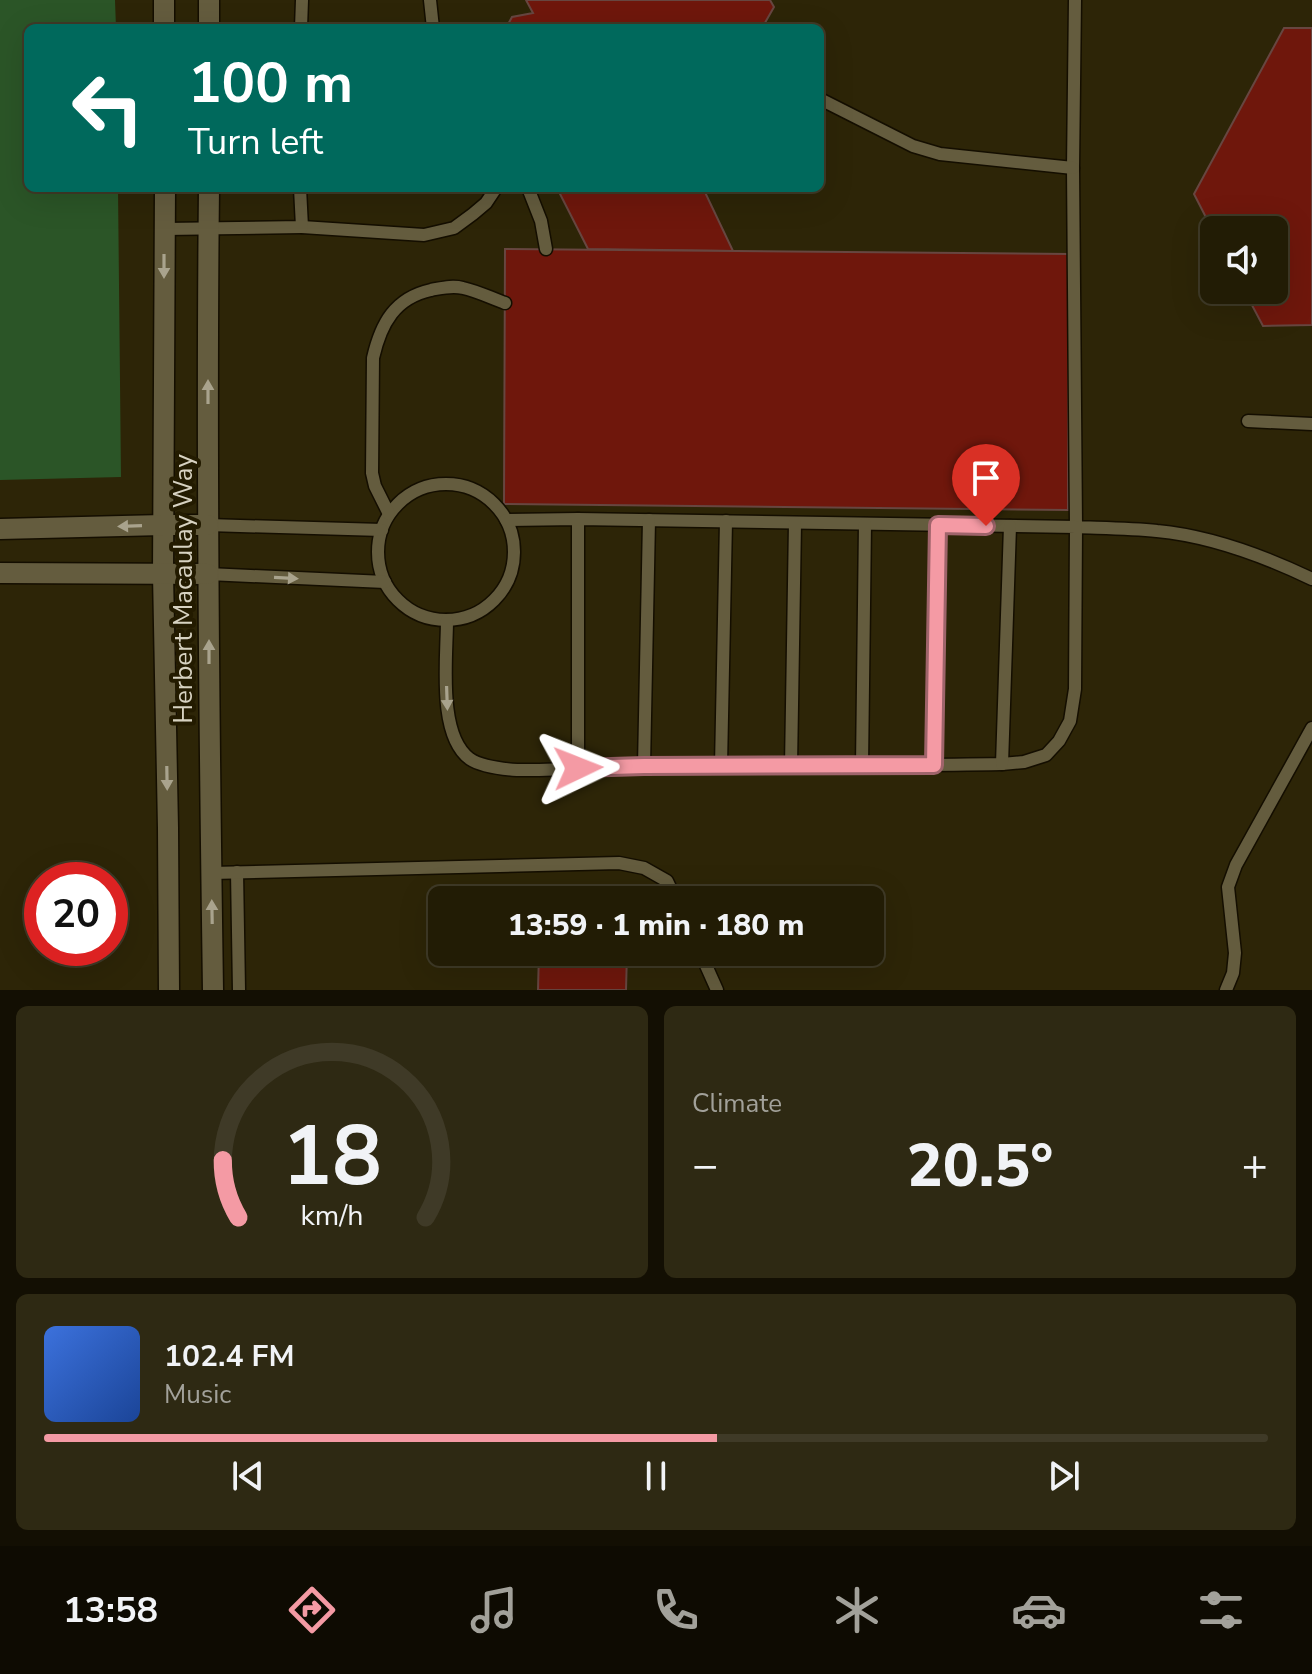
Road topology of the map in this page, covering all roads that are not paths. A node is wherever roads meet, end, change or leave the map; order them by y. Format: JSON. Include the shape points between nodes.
{"nodes":[{"id":1,"x":164,"y":0,"type":"edge"},
{"id":2,"x":209,"y":0,"type":"edge"},
{"id":3,"x":302,"y":0,"type":"edge"},
{"id":4,"x":430,"y":0,"type":"edge"},
{"id":5,"x":1075,"y":0,"type":"edge"},
{"id":6,"x":164,"y":24,"type":"edge"},
{"id":7,"x":209,"y":24,"type":"edge"},
{"id":8,"x":301,"y":24,"type":"edge"},
{"id":9,"x":433,"y":24,"type":"edge"},
{"id":10,"x":824,"y":101,"type":"edge"},
{"id":11,"x":1073,"y":168,"type":"junction"},
{"id":12,"x":165,"y":192,"type":"edge"},
{"id":13,"x":209,"y":192,"type":"edge"},
{"id":14,"x":300,"y":192,"type":"edge"},
{"id":15,"x":493,"y":192,"type":"edge"},
{"id":16,"x":530,"y":192,"type":"edge"},
{"id":17,"x":302,"y":227,"type":"junction"},
{"id":18,"x":209,"y":228,"type":"junction"},
{"id":19,"x":165,"y":229,"type":"junction"},
{"id":20,"x":546,"y":249,"type":"dead end"},
{"id":21,"x":505,"y":303,"type":"dead end"},
{"id":22,"x":1248,"y":421,"type":"dead end"},
{"id":23,"x":1312,"y":424,"type":"edge"},
{"id":24,"x":389,"y":514,"type":"junction"},
{"id":25,"x":578,"y":519,"type":"junction"},
{"id":26,"x":506,"y":520,"type":"junction"},
{"id":27,"x":649,"y":520,"type":"junction"},
{"id":28,"x":726,"y":521,"type":"junction"},
{"id":29,"x":795,"y":523,"type":"junction"},
{"id":30,"x":865,"y":524,"type":"junction"},
{"id":31,"x":163,"y":525,"type":"junction"},
{"id":32,"x":208,"y":525,"type":"junction"},
{"id":33,"x":938,"y":525,"type":"junction"},
{"id":34,"x":1010,"y":526,"type":"junction"},
{"id":35,"x":1076,"y":527,"type":"junction"},
{"id":36,"x":0,"y":529,"type":"edge"},
{"id":37,"x":382,"y":530,"type":"junction"},
{"id":38,"x":0,"y":573,"type":"edge"},
{"id":39,"x":163,"y":574,"type":"junction"},
{"id":40,"x":208,"y":574,"type":"junction"},
{"id":41,"x":1312,"y":579,"type":"edge"},
{"id":42,"x":385,"y":582,"type":"junction"},
{"id":43,"x":447,"y":620,"type":"junction"},
{"id":44,"x":1312,"y":728,"type":"edge"},
{"id":45,"x":1002,"y":764,"type":"junction"},
{"id":46,"x":934,"y":765,"type":"junction"},
{"id":47,"x":644,"y":766,"type":"junction"},
{"id":48,"x":721,"y":766,"type":"junction"},
{"id":49,"x":791,"y":766,"type":"junction"},
{"id":50,"x":862,"y":766,"type":"junction"},
{"id":51,"x":578,"y":768,"type":"junction"},
{"id":52,"x":237,"y":872,"type":"junction"},
{"id":53,"x":211,"y":873,"type":"junction"},
{"id":54,"x":669,"y":886,"type":"edge"},
{"id":55,"x":706,"y":966,"type":"edge"},
{"id":56,"x":169,"y":990,"type":"edge"},
{"id":57,"x":213,"y":990,"type":"edge"},
{"id":58,"x":239,"y":990,"type":"edge"},
{"id":59,"x":717,"y":990,"type":"edge"},
{"id":60,"x":1226,"y":990,"type":"edge"}],
"edges":[{"from":1,"to":6,"type":"main road"},
{"from":2,"to":7,"type":"main road"},
{"from":3,"to":8,"type":"lane"},
{"from":4,"to":9,"type":"lane"},
{"from":5,"to":11,"type":"lane"},
{"from":10,"to":11,"type":"lane","via":[[940,154]]},
{"from":11,"to":35,"type":"lane"},
{"from":12,"to":19,"type":"main road","name":"Herbert Macaulay Way"},
{"from":13,"to":18,"type":"main road","name":"Herbert Macaulay Way"},
{"from":14,"to":17,"type":"lane"},
{"from":15,"to":17,"type":"lane","via":[[454,228],[424,235]]},
{"from":16,"to":20,"type":"lane"},
{"from":17,"to":18,"type":"lane"},
{"from":18,"to":19,"type":"lane"},
{"from":32,"to":18,"type":"main road","name":"Herbert Macaulay Way","one_way":true},
{"from":19,"to":31,"type":"main road","name":"Herbert Macaulay Way","one_way":true},
{"from":21,"to":24,"type":"lane","via":[[462,287],[446,287],[400,303],[387,321],[373,358],[372,473]]},
{"from":22,"to":23,"type":"lane"},
{"from":24,"to":26,"type":"lane","via":[[416,491],[449,484],[482,495]]},
{"from":24,"to":37,"type":"lane"},
{"from":25,"to":26,"type":"lane"},
{"from":25,"to":27,"type":"lane"},
{"from":25,"to":51,"type":"lane"},
{"from":26,"to":43,"type":"lane","via":[[514,554],[505,587],[480,611]]},
{"from":27,"to":28,"type":"lane"},
{"from":27,"to":47,"type":"lane"},
{"from":28,"to":29,"type":"lane"},
{"from":28,"to":48,"type":"lane"},
{"from":29,"to":30,"type":"lane"},
{"from":29,"to":49,"type":"lane"},
{"from":30,"to":33,"type":"lane"},
{"from":30,"to":50,"type":"lane"},
{"from":31,"to":32,"type":"main road"},
{"from":31,"to":36,"type":"main road","one_way":true},
{"from":31,"to":39,"type":"main road","name":"Herbert Macaulay Way"},
{"from":32,"to":37,"type":"lane"},
{"from":32,"to":40,"type":"main road","name":"Herbert Macaulay Way"},
{"from":33,"to":34,"type":"lane"},
{"from":33,"to":46,"type":"lane"},
{"from":34,"to":35,"type":"lane"},
{"from":34,"to":45,"type":"lane"},
{"from":35,"to":41,"type":"lane","via":[[1158,531],[1203,540],[1250,552]]},
{"from":35,"to":45,"type":"lane","via":[[1075,689],[1070,721],[1046,755]]},
{"from":37,"to":42,"type":"lane","via":[[379,565]]},
{"from":38,"to":39,"type":"main road"},
{"from":39,"to":40,"type":"main road"},
{"from":39,"to":56,"type":"main road","name":"Herbert Macaulay Way","one_way":true},
{"from":40,"to":42,"type":"lane","one_way":true},
{"from":53,"to":40,"type":"main road","name":"Herbert Macaulay Way","one_way":true},
{"from":42,"to":43,"type":"lane","via":[[410,610]]},
{"from":43,"to":51,"type":"lane","one_way":true,"via":[[446,707],[459,748],[472,761],[491,766]]},
{"from":44,"to":60,"type":"lane","via":[[1228,887],[1235,953]]},
{"from":45,"to":46,"type":"lane"},
{"from":46,"to":50,"type":"lane"},
{"from":47,"to":48,"type":"lane"},
{"from":47,"to":51,"type":"lane"},
{"from":48,"to":49,"type":"lane"},
{"from":49,"to":50,"type":"lane"},
{"from":52,"to":53,"type":"lane"},
{"from":52,"to":54,"type":"lane","via":[[619,863],[644,868]]},
{"from":52,"to":58,"type":"lane"},
{"from":57,"to":53,"type":"main road","name":"Herbert Macaulay Way","one_way":true},
{"from":55,"to":59,"type":"lane"}]}
